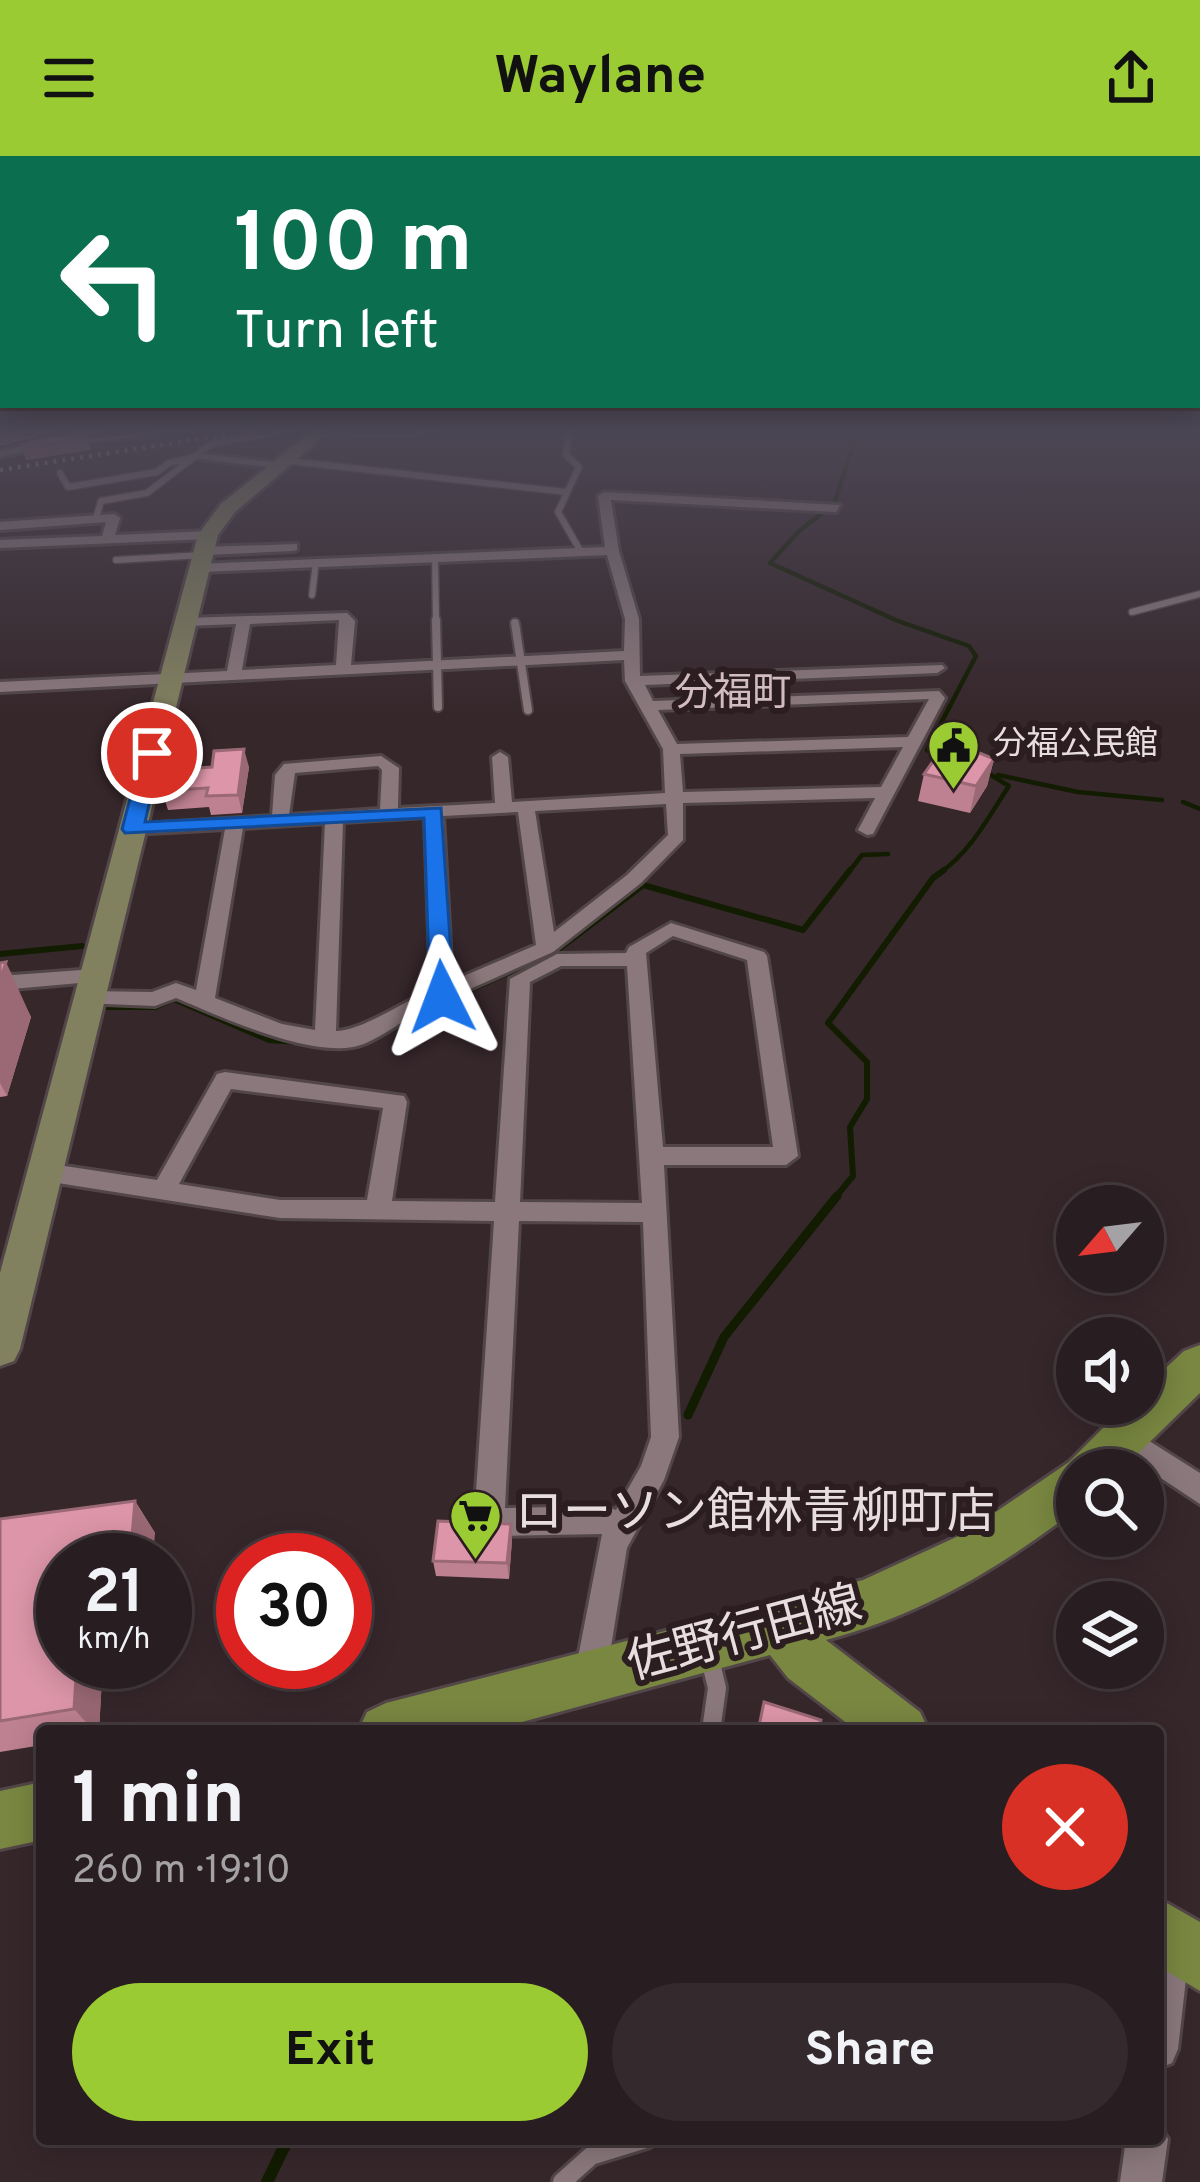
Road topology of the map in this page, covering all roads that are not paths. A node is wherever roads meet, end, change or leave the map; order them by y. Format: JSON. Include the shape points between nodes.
{"nodes":[{"id":1,"x":113,"y":525,"type":"edge"},
{"id":2,"x":219,"y":525,"type":"edge"},
{"id":3,"x":562,"y":525,"type":"edge"},
{"id":4,"x":608,"y":525,"type":"edge"},
{"id":5,"x":107,"y":540,"type":"junction"},
{"id":6,"x":0,"y":544,"type":"edge"},
{"id":7,"x":326,"y":545,"type":"dead end"},
{"id":8,"x":612,"y":551,"type":"junction"},
{"id":9,"x":204,"y":552,"type":"junction"},
{"id":10,"x":581,"y":552,"type":"junction"},
{"id":11,"x":435,"y":557,"type":"junction"},
{"id":12,"x":116,"y":560,"type":"dead end"},
{"id":13,"x":316,"y":562,"type":"junction"},
{"id":14,"x":1200,"y":594,"type":"edge"},
{"id":15,"x":312,"y":595,"type":"dead end"},
{"id":16,"x":1132,"y":612,"type":"dead end"},
{"id":17,"x":244,"y":619,"type":"junction"},
{"id":18,"x":185,"y":622,"type":"junction"},
{"id":19,"x":515,"y":623,"type":"dead end"},
{"id":20,"x":632,"y":655,"type":"junction"},
{"id":21,"x":520,"y":660,"type":"junction"},
{"id":22,"x":439,"y":665,"type":"junction"},
{"id":23,"x":937,"y":668,"type":"dead end"},
{"id":24,"x":343,"y":669,"type":"junction"},
{"id":25,"x":234,"y":674,"type":"junction"},
{"id":26,"x":171,"y":678,"type":"junction"},
{"id":27,"x":633,"y":681,"type":"junction"},
{"id":28,"x":0,"y":687,"type":"edge"},
{"id":29,"x":650,"y":706,"type":"junction"},
{"id":30,"x":438,"y":707,"type":"dead end"},
{"id":31,"x":528,"y":710,"type":"dead end"},
{"id":32,"x":913,"y":742,"type":"junction"},
{"id":33,"x":671,"y":749,"type":"junction"},
{"id":34,"x":500,"y":757,"type":"dead end"},
{"id":35,"x":886,"y":792,"type":"junction"},
{"id":36,"x":671,"y":798,"type":"junction"},
{"id":37,"x":526,"y":806,"type":"junction"},
{"id":38,"x":504,"y":808,"type":"junction"},
{"id":39,"x":434,"y":812,"type":"junction"},
{"id":40,"x":389,"y":814,"type":"junction"},
{"id":41,"x":334,"y":818,"type":"junction"},
{"id":42,"x":280,"y":820,"type":"junction"},
{"id":43,"x":236,"y":823,"type":"junction"},
{"id":44,"x":133,"y":829,"type":"junction"},
{"id":45,"x":867,"y":830,"type":"dead end"},
{"id":46,"x":546,"y":948,"type":"junction"},
{"id":47,"x":637,"y":959,"type":"junction"},
{"id":48,"x":0,"y":977,"type":"edge"},
{"id":49,"x":91,"y":987,"type":"junction"},
{"id":50,"x":442,"y":997,"type":"junction"},
{"id":51,"x":204,"y":1002,"type":"junction"},
{"id":52,"x":325,"y":1039,"type":"junction"},
{"id":53,"x":652,"y":1156,"type":"junction"},
{"id":54,"x":45,"y":1172,"type":"junction"},
{"id":55,"x":164,"y":1189,"type":"junction"},
{"id":56,"x":378,"y":1210,"type":"junction"},
{"id":57,"x":507,"y":1210,"type":"junction"},
{"id":58,"x":654,"y":1213,"type":"junction"},
{"id":59,"x":0,"y":1349,"type":"edge"},
{"id":60,"x":1200,"y":1364,"type":"edge"},
{"id":61,"x":1124,"y":1438,"type":"junction"},
{"id":62,"x":1112,"y":1449,"type":"edge"},
{"id":63,"x":1200,"y":1490,"type":"edge"},
{"id":64,"x":1056,"y":1498,"type":"edge"},
{"id":65,"x":620,"y":1526,"type":"junction"},
{"id":66,"x":784,"y":1630,"type":"junction"},
{"id":67,"x":708,"y":1650,"type":"junction"},
{"id":68,"x":590,"y":1678,"type":"junction"},
{"id":69,"x":409,"y":1725,"type":"edge"},
{"id":70,"x":712,"y":1725,"type":"edge"},
{"id":71,"x":893,"y":1725,"type":"edge"},
{"id":72,"x":36,"y":1812,"type":"edge"},
{"id":73,"x":0,"y":1820,"type":"edge"},
{"id":74,"x":1177,"y":1942,"type":"edge"},
{"id":75,"x":1164,"y":2015,"type":"edge"},
{"id":76,"x":627,"y":2145,"type":"edge"},
{"id":77,"x":1146,"y":2145,"type":"edge"},
{"id":78,"x":562,"y":2182,"type":"edge"},
{"id":79,"x":1141,"y":2182,"type":"edge"}],
"edges":[{"from":1,"to":5,"type":"street"},
{"from":2,"to":9,"type":"street"},
{"from":3,"to":10,"type":"lane"},
{"from":4,"to":8,"type":"street"},
{"from":5,"to":6,"type":"street"},
{"from":5,"to":9,"type":"street"},
{"from":7,"to":9,"type":"street"},
{"from":8,"to":10,"type":"street"},
{"from":8,"to":20,"type":"street","via":[[630,607]]},
{"from":9,"to":12,"type":"lane"},
{"from":9,"to":13,"type":"street"},
{"from":9,"to":18,"type":"street"},
{"from":10,"to":11,"type":"street"},
{"from":11,"to":13,"type":"street"},
{"from":11,"to":22,"type":"lane"},
{"from":13,"to":15,"type":"lane"},
{"from":14,"to":16,"type":"lane"},
{"from":17,"to":18,"type":"street"},
{"from":17,"to":24,"type":"street","via":[[342,616]]},
{"from":17,"to":25,"type":"street"},
{"from":18,"to":26,"type":"street"},
{"from":19,"to":21,"type":"lane"},
{"from":20,"to":21,"type":"street"},
{"from":20,"to":27,"type":"street"},
{"from":21,"to":22,"type":"street"},
{"from":21,"to":31,"type":"lane"},
{"from":22,"to":24,"type":"street"},
{"from":22,"to":30,"type":"lane"},
{"from":23,"to":27,"type":"street"},
{"from":24,"to":25,"type":"street"},
{"from":25,"to":26,"type":"street"},
{"from":26,"to":28,"type":"street"},
{"from":26,"to":44,"type":"street"},
{"from":27,"to":29,"type":"street"},
{"from":29,"to":32,"type":"street","via":[[933,694]]},
{"from":29,"to":33,"type":"street"},
{"from":32,"to":33,"type":"street"},
{"from":32,"to":35,"type":"street"},
{"from":33,"to":36,"type":"street"},
{"from":34,"to":38,"type":"street"},
{"from":35,"to":36,"type":"street"},
{"from":35,"to":45,"type":"street"},
{"from":36,"to":37,"type":"street"},
{"from":36,"to":46,"type":"street","via":[[676,836]]},
{"from":37,"to":38,"type":"street"},
{"from":37,"to":46,"type":"street"},
{"from":38,"to":39,"type":"street"},
{"from":39,"to":40,"type":"street"},
{"from":39,"to":50,"type":"street"},
{"from":40,"to":41,"type":"street"},
{"from":40,"to":42,"type":"street","via":[[392,768],[382,761],[290,768]]},
{"from":41,"to":42,"type":"street"},
{"from":41,"to":52,"type":"street"},
{"from":42,"to":43,"type":"street"},
{"from":43,"to":44,"type":"street"},
{"from":43,"to":51,"type":"street"},
{"from":44,"to":49,"type":"street"},
{"from":46,"to":50,"type":"street"},
{"from":47,"to":53,"type":"street"},
{"from":47,"to":53,"type":"street","via":[[636,951],[671,929],[757,956],[787,1156]]},
{"from":47,"to":57,"type":"street","via":[[557,960],[520,979]]},
{"from":48,"to":49,"type":"street"},
{"from":49,"to":51,"type":"street","via":[[154,999],[176,990]]},
{"from":49,"to":54,"type":"street"},
{"from":50,"to":52,"type":"street","via":[[358,1038]]},
{"from":51,"to":52,"type":"street","via":[[278,1031]]},
{"from":53,"to":58,"type":"street"},
{"from":54,"to":55,"type":"street"},
{"from":54,"to":59,"type":"street"},
{"from":55,"to":56,"type":"street","via":[[280,1209]]},
{"from":55,"to":56,"type":"street","via":[[225,1080],[396,1102]]},
{"from":56,"to":57,"type":"street"},
{"from":57,"to":58,"type":"street"},
{"from":57,"to":65,"type":"street","via":[[489,1522]]},
{"from":58,"to":65,"type":"street","via":[[664,1437]]},
{"from":60,"to":61,"type":"main road"},
{"from":61,"to":62,"type":"main road"},
{"from":61,"to":63,"type":"street"},
{"from":64,"to":66,"type":"main road","name":"佐野行田線","via":[[927,1580]]},
{"from":65,"to":68,"type":"street"},
{"from":66,"to":67,"type":"main road","name":"佐野行田線"},
{"from":66,"to":71,"type":"main road","via":[[807,1660]]},
{"from":67,"to":68,"type":"main road","name":"佐野行田線"},
{"from":67,"to":70,"type":"lane","via":[[716,1688]]},
{"from":68,"to":69,"type":"main road","name":"佐野行田線"},
{"from":72,"to":73,"type":"main road"},
{"from":74,"to":75,"type":"street"},
{"from":76,"to":78,"type":"lane","via":[[580,2160]]},
{"from":77,"to":79,"type":"street"}]}
